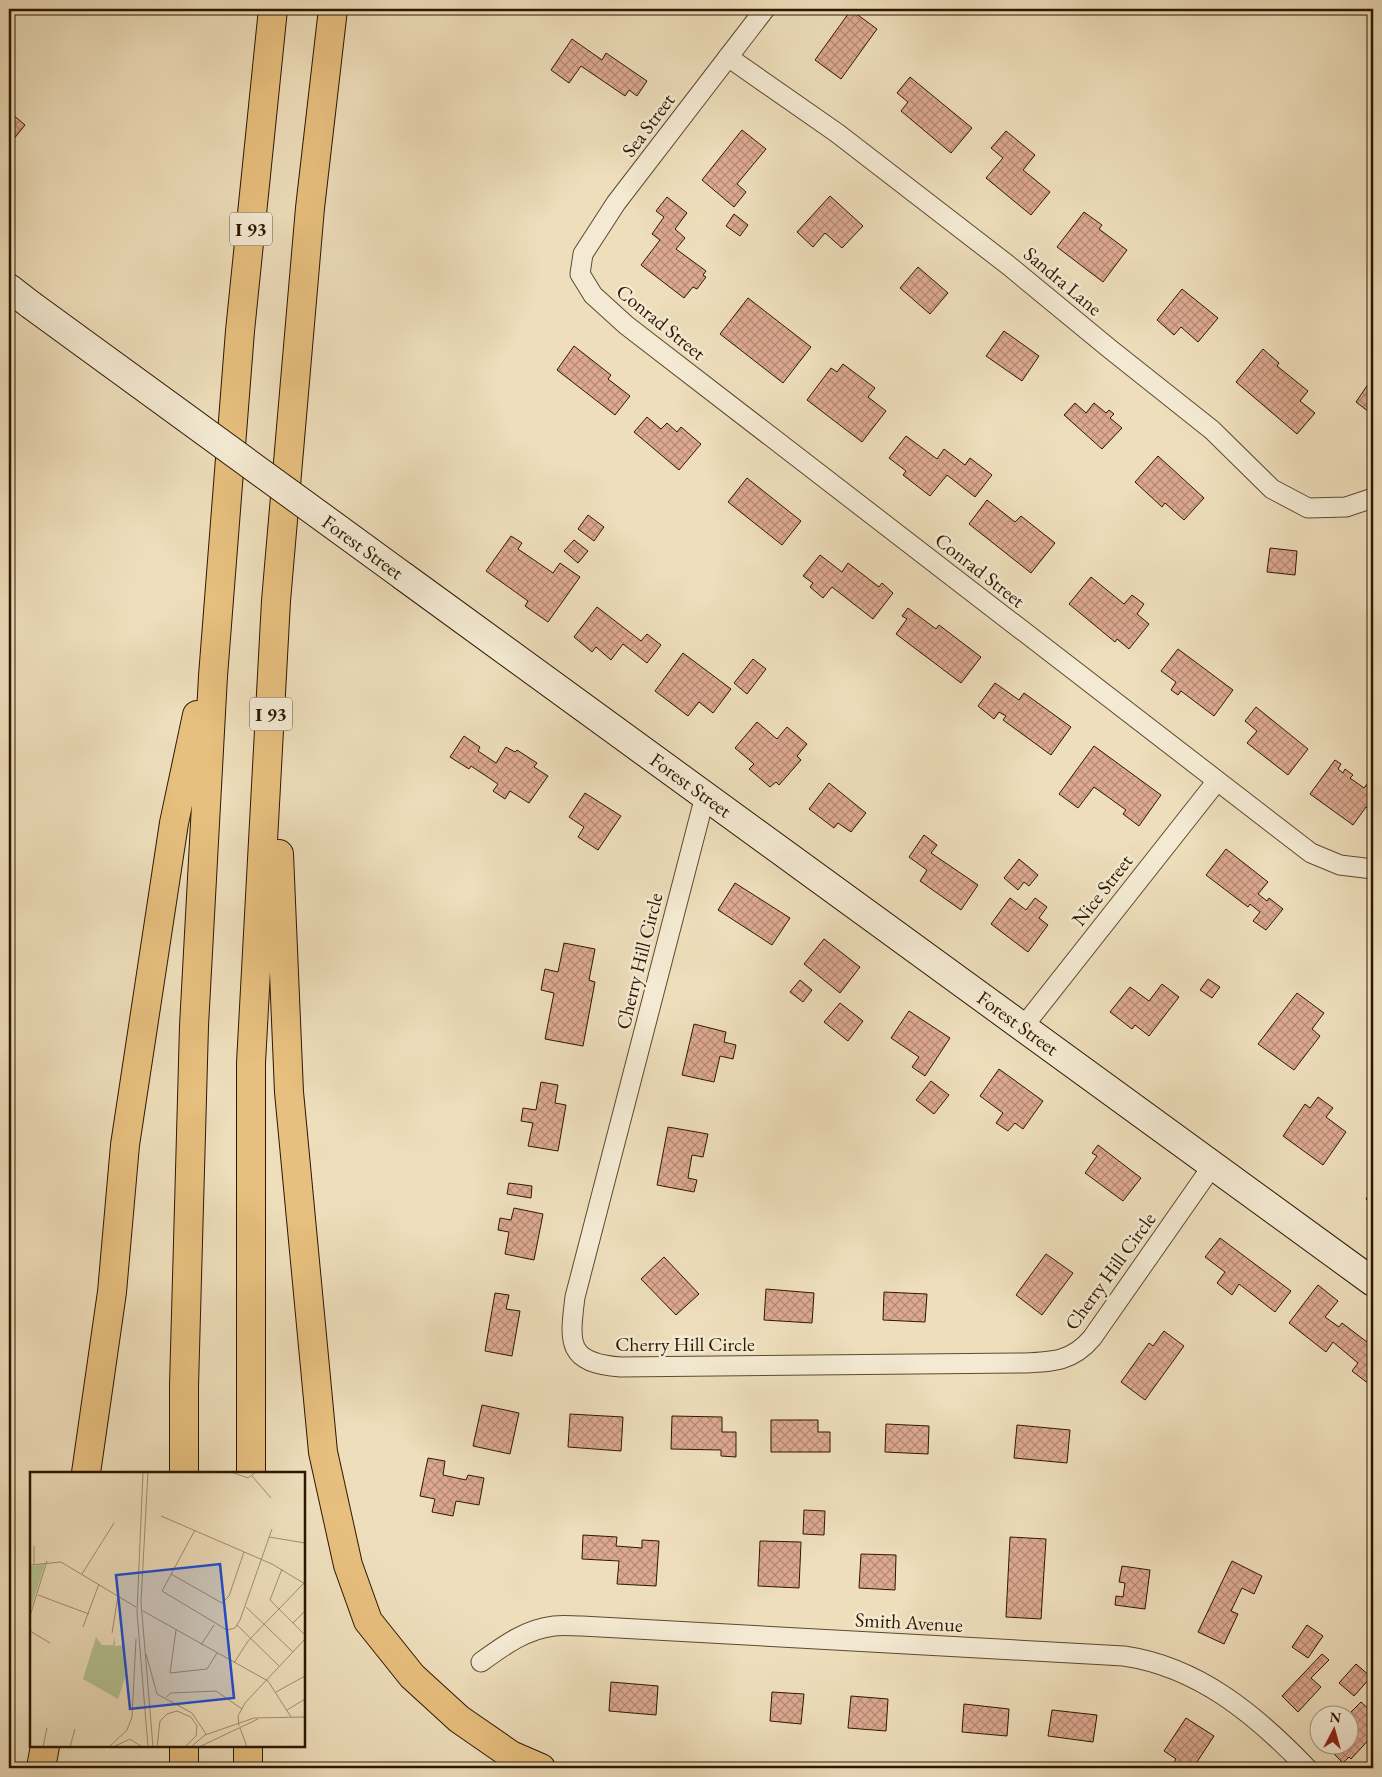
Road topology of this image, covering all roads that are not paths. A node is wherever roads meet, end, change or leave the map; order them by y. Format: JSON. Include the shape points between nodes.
{"nodes":[{"id":1,"x":273,"y":9,"type":"edge"},
{"id":2,"x":332,"y":9,"type":"edge"},
{"id":3,"x":765,"y":9,"type":"edge"},
{"id":4,"x":728,"y":57,"type":"junction"},
{"id":5,"x":580,"y":274,"type":"joint"},
{"id":6,"x":9,"y":288,"type":"edge"},
{"id":7,"x":1373,"y":498,"type":"edge"},
{"id":8,"x":217,"y":619,"type":"junction"},
{"id":9,"x":272,"y":689,"type":"junction"},
{"id":10,"x":1217,"y":781,"type":"junction"},
{"id":11,"x":705,"y":796,"type":"junction"},
{"id":12,"x":1373,"y":869,"type":"edge"},
{"id":13,"x":1023,"y":1027,"type":"junction"},
{"id":14,"x":1213,"y":1165,"type":"junction"},
{"id":15,"x":1373,"y":1282,"type":"edge"},
{"id":16,"x":86,"y":1472,"type":"edge"},
{"id":17,"x":184,"y":1472,"type":"edge"},
{"id":18,"x":251,"y":1472,"type":"edge"},
{"id":19,"x":481,"y":1662,"type":"dead end"},
{"id":20,"x":45,"y":1747,"type":"edge"},
{"id":21,"x":184,"y":1747,"type":"edge"},
{"id":22,"x":248,"y":1747,"type":"edge"},
{"id":23,"x":41,"y":1768,"type":"edge"},
{"id":24,"x":184,"y":1768,"type":"edge"},
{"id":25,"x":248,"y":1768,"type":"edge"},
{"id":26,"x":541,"y":1768,"type":"edge"},
{"id":27,"x":1307,"y":1768,"type":"edge"}],
"edges":[{"from":1,"to":8,"type":"highway","number":"I 93","via":[[240,332]]},
{"from":2,"to":9,"type":"highway","number":"I 93","via":[[294,380]]},
{"from":3,"to":4,"type":"street","name":"Sea Street"},
{"from":4,"to":5,"type":"street","name":"Sea Street","via":[[610,211],[583,254]]},
{"from":4,"to":7,"type":"street","name":"Sandra Lane","via":[[837,133],[1008,264],[1212,430],[1272,489],[1308,508],[1346,507]]},
{"from":5,"to":10,"type":"street","name":"Conrad Street","via":[[593,295],[626,325]]},
{"from":6,"to":11,"type":"street","name":"Forest Street","bridge":true},
{"from":8,"to":16,"type":"highway","via":[[174,823],[125,1145],[112,1292]]},
{"from":8,"to":17,"type":"highway","number":"I 93","via":[[194,1026]]},
{"from":9,"to":18,"type":"highway","number":"I 93","via":[[251,1063]]},
{"from":9,"to":26,"type":"highway","via":[[289,1092],[323,1452],[348,1566],[368,1621],[412,1676],[459,1720],[511,1755]]},
{"from":10,"to":12,"type":"street","name":"Conrad Street","via":[[1311,853],[1340,865]]},
{"from":10,"to":13,"type":"street","name":"Nice Street"},
{"from":11,"to":13,"type":"street","name":"Forest Street"},
{"from":11,"to":14,"type":"street","name":"Cherry Hill Circle","via":[[575,1297],[572,1340],[578,1354],[588,1361],[621,1368],[1022,1363],[1070,1357],[1092,1338]]},
{"from":13,"to":14,"type":"street","name":"Forest Street"},
{"from":14,"to":15,"type":"street","name":"Forest Street"},
{"from":19,"to":27,"type":"street","name":"Smith Avenue","via":[[505,1644],[530,1632],[554,1626],[1124,1656],[1170,1667],[1214,1688],[1255,1718]]},
{"from":20,"to":23,"type":"highway"},
{"from":21,"to":24,"type":"highway"},
{"from":22,"to":25,"type":"highway"}]}
